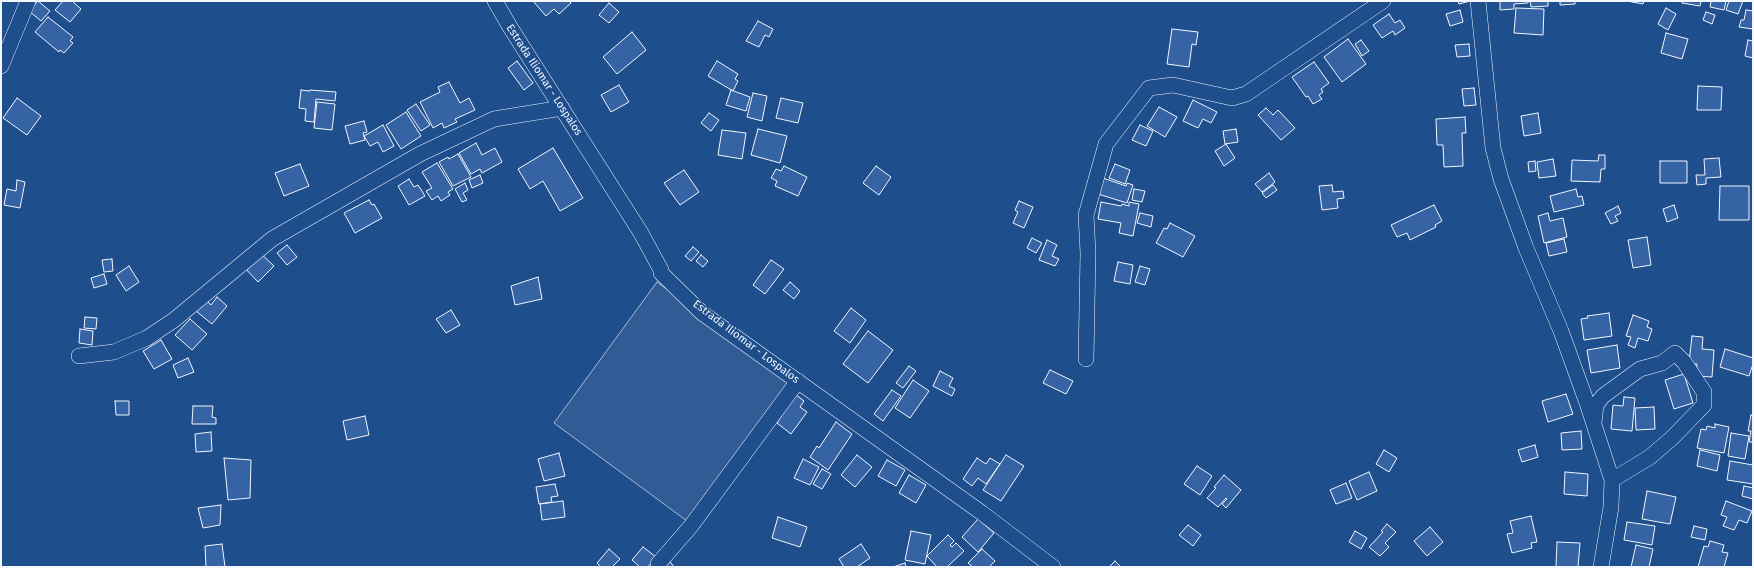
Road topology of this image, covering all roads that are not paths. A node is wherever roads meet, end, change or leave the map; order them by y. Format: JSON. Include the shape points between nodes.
{"nodes":[{"id":1,"x":28,"y":1,"type":"edge"},
{"id":2,"x":495,"y":1,"type":"edge"},
{"id":3,"x":1383,"y":1,"type":"edge"},
{"id":4,"x":1478,"y":1,"type":"edge"},
{"id":5,"x":1,"y":66,"type":"edge"},
{"id":6,"x":562,"y":108,"type":"junction"},
{"id":7,"x":79,"y":356,"type":"dead end"},
{"id":8,"x":1086,"y":359,"type":"dead end"},
{"id":9,"x":798,"y":381,"type":"junction"},
{"id":10,"x":1593,"y":423,"type":"junction"},
{"id":11,"x":1612,"y":480,"type":"junction"},
{"id":12,"x":658,"y":564,"type":"dead end"},
{"id":13,"x":1053,"y":567,"type":"edge"},
{"id":14,"x":1601,"y":567,"type":"edge"}],
"edges":[{"from":1,"to":5,"type":"street"},
{"from":2,"to":6,"type":"street","name":"Estrada Iliomar - Lospalos"},
{"from":3,"to":8,"type":"street","via":[[1246,94],[1232,98],[1174,85],[1149,88],[1106,144],[1086,215]]},
{"from":4,"to":10,"type":"street","via":[[1494,148],[1501,179],[1526,248],[1561,331]]},
{"from":6,"to":7,"type":"street","via":[[494,119],[420,154],[272,239],[174,320],[148,338],[114,352]]},
{"from":6,"to":9,"type":"street","name":"Estrada Iliomar - Lospalos","via":[[641,233],[661,273],[702,313]]},
{"from":9,"to":12,"type":"street","via":[[691,526]]},
{"from":9,"to":13,"type":"street","name":"Estrada Iliomar - Lospalos"},
{"from":10,"to":11,"type":"street"},
{"from":10,"to":11,"type":"street","via":[[1596,405],[1603,396],[1640,369],[1662,362],[1674,353],[1684,362],[1704,392],[1704,405],[1672,438],[1650,457]]},
{"from":11,"to":14,"type":"street","via":[[1611,507]]}]}
